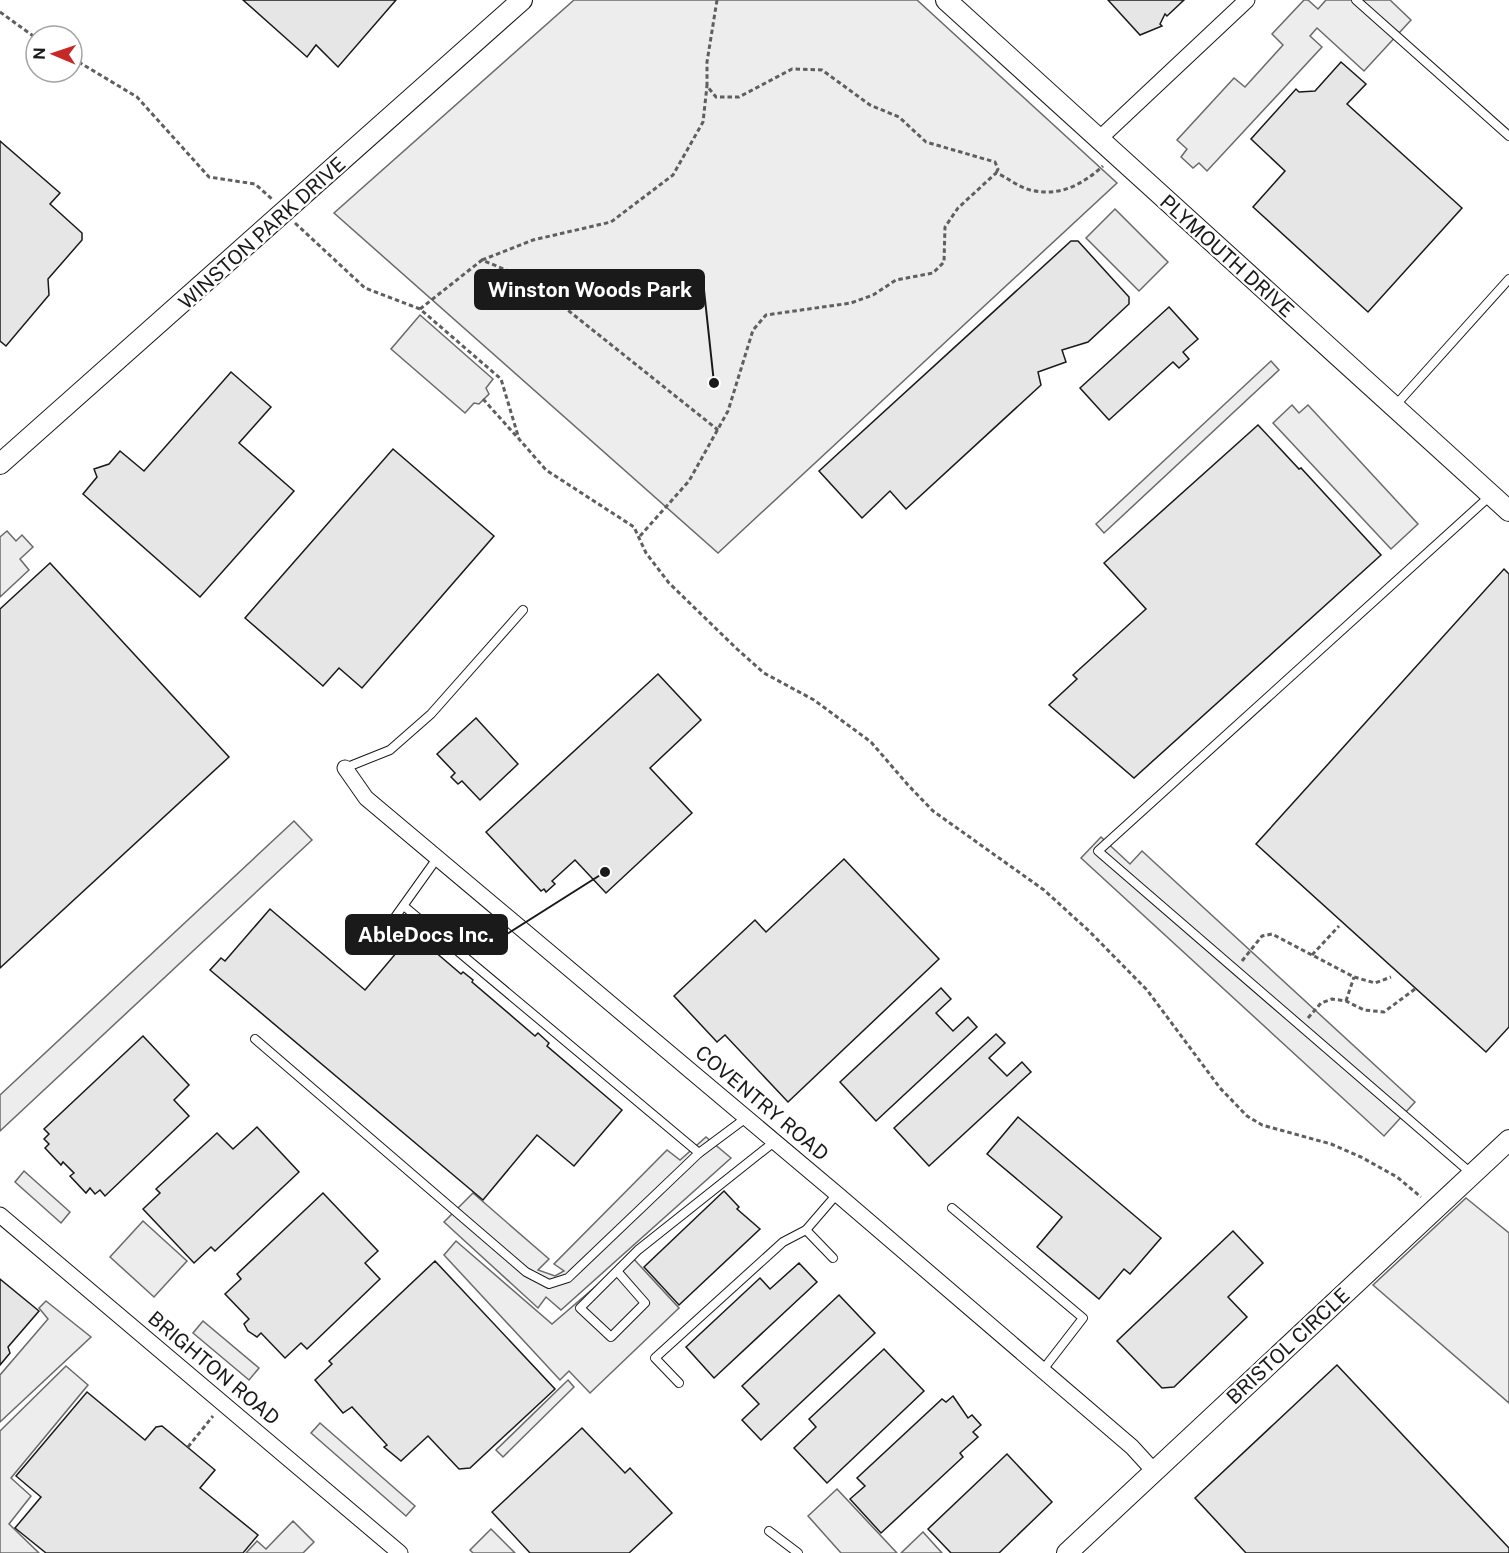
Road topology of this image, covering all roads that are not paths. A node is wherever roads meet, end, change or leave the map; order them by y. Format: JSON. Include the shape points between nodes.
{"nodes":[{"id":1,"x":522,"y":0,"type":"edge"},
{"id":2,"x":946,"y":0,"type":"edge"},
{"id":3,"x":1247,"y":0,"type":"edge"},
{"id":4,"x":1356,"y":0,"type":"edge"},
{"id":5,"x":1509,"y":136,"type":"edge"},
{"id":6,"x":1098,"y":140,"type":"junction"},
{"id":7,"x":1509,"y":279,"type":"edge"},
{"id":8,"x":1393,"y":407,"type":"junction"},
{"id":9,"x":0,"y":464,"type":"edge"},
{"id":10,"x":1491,"y":495,"type":"junction"},
{"id":11,"x":1509,"y":511,"type":"edge"},
{"id":12,"x":523,"y":610,"type":"dead end"},
{"id":13,"x":345,"y":768,"type":"joint"},
{"id":14,"x":438,"y":857,"type":"junction"},
{"id":15,"x":405,"y":907,"type":"junction"},
{"id":16,"x":383,"y":934,"type":"dead end"},
{"id":17,"x":255,"y":1039,"type":"dead end"},
{"id":18,"x":746,"y":1118,"type":"junction"},
{"id":19,"x":1509,"y":1140,"type":"edge"},
{"id":20,"x":774,"y":1142,"type":"junction"},
{"id":21,"x":699,"y":1153,"type":"junction"},
{"id":22,"x":1472,"y":1174,"type":"junction"},
{"id":23,"x":837,"y":1194,"type":"junction"},
{"id":24,"x":952,"y":1208,"type":"dead end"},
{"id":25,"x":0,"y":1215,"type":"edge"},
{"id":26,"x":806,"y":1230,"type":"junction"},
{"id":27,"x":833,"y":1258,"type":"dead end"},
{"id":28,"x":617,"y":1270,"type":"junction"},
{"id":29,"x":1042,"y":1371,"type":"junction"},
{"id":30,"x":679,"y":1383,"type":"dead end"},
{"id":31,"x":1153,"y":1470,"type":"junction"},
{"id":32,"x":769,"y":1531,"type":"dead end"},
{"id":33,"x":400,"y":1553,"type":"edge"},
{"id":34,"x":798,"y":1553,"type":"edge"},
{"id":35,"x":1067,"y":1553,"type":"edge"}],
"edges":[{"from":1,"to":9,"type":"street","name":"WINSTON PARK DRIVE"},
{"from":2,"to":6,"type":"street","name":"PLYMOUTH DRIVE"},
{"from":3,"to":6,"type":"street"},
{"from":4,"to":5,"type":"lane"},
{"from":6,"to":8,"type":"street","name":"PLYMOUTH DRIVE"},
{"from":7,"to":8,"type":"lane"},
{"from":8,"to":10,"type":"street","name":"PLYMOUTH DRIVE"},
{"from":10,"to":11,"type":"street","name":"PLYMOUTH DRIVE"},
{"from":10,"to":22,"type":"lane","via":[[1098,850]]},
{"from":12,"to":13,"type":"lane","via":[[431,714],[390,750]]},
{"from":13,"to":14,"type":"street","name":"COVENTRY ROAD","via":[[366,798]]},
{"from":14,"to":15,"type":"lane"},
{"from":14,"to":18,"type":"street","name":"COVENTRY ROAD"},
{"from":15,"to":16,"type":"lane"},
{"from":15,"to":21,"type":"lane"},
{"from":17,"to":21,"type":"lane","via":[[526,1272],[549,1284],[568,1278]]},
{"from":18,"to":20,"type":"street","name":"COVENTRY ROAD"},
{"from":18,"to":21,"type":"lane"},
{"from":19,"to":22,"type":"street","name":"BRISTOL CIRCLE"},
{"from":20,"to":23,"type":"street","name":"COVENTRY ROAD"},
{"from":20,"to":28,"type":"lane"},
{"from":22,"to":31,"type":"street","name":"BRISTOL CIRCLE"},
{"from":23,"to":26,"type":"lane"},
{"from":23,"to":29,"type":"street","name":"COVENTRY ROAD"},
{"from":24,"to":29,"type":"lane","via":[[1083,1318]]},
{"from":25,"to":33,"type":"street","name":"BRIGHTON ROAD"},
{"from":26,"to":27,"type":"lane"},
{"from":26,"to":30,"type":"lane","via":[[783,1242],[655,1358]]},
{"from":28,"to":28,"type":"lane","via":[[580,1308],[611,1337],[645,1303]]},
{"from":29,"to":31,"type":"street","name":"COVENTRY ROAD","via":[[1132,1447]]},
{"from":31,"to":35,"type":"street","name":"BRISTOL CIRCLE"},
{"from":32,"to":34,"type":"lane"}]}
